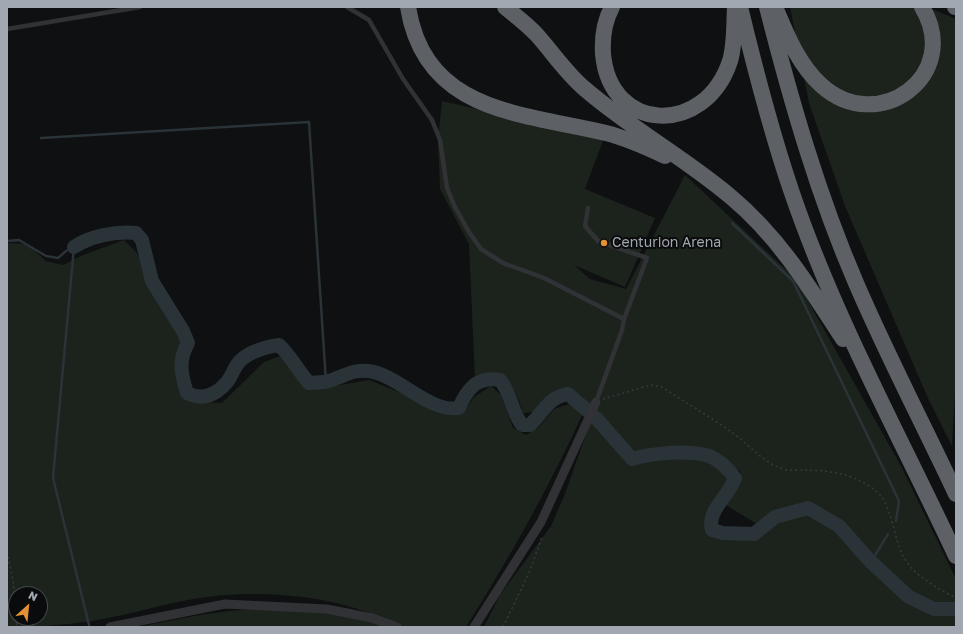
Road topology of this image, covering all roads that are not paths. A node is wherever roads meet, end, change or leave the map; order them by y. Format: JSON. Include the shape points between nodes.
{"nodes":[{"id":1,"x":140,"y":7,"type":"edge"},
{"id":2,"x":347,"y":7,"type":"edge"},
{"id":3,"x":408,"y":7,"type":"edge"},
{"id":4,"x":505,"y":7,"type":"edge"},
{"id":5,"x":612,"y":7,"type":"edge"},
{"id":6,"x":735,"y":7,"type":"edge"},
{"id":7,"x":740,"y":7,"type":"edge"},
{"id":8,"x":767,"y":7,"type":"edge"},
{"id":9,"x":775,"y":7,"type":"edge"},
{"id":10,"x":922,"y":7,"type":"edge"},
{"id":11,"x":7,"y":28,"type":"edge"},
{"id":12,"x":703,"y":175,"type":"junction"},
{"id":13,"x":588,"y":208,"type":"dead end"},
{"id":14,"x":624,"y":319,"type":"junction"},
{"id":15,"x":873,"y":386,"type":"junction"},
{"id":16,"x":596,"y":402,"type":"joint"},
{"id":17,"x":956,"y":494,"type":"edge"},
{"id":18,"x":956,"y":556,"type":"edge"},
{"id":19,"x":136,"y":624,"type":"edge"},
{"id":20,"x":110,"y":627,"type":"edge"},
{"id":21,"x":397,"y":627,"type":"edge"},
{"id":22,"x":474,"y":627,"type":"edge"}],
"edges":[{"from":1,"to":11,"type":"lane"},
{"from":2,"to":14,"type":"lane","via":[[369,20],[403,79],[432,120],[440,140],[447,188],[469,232],[482,249],[503,262],[544,278]]},
{"from":3,"to":12,"type":"highway","via":[[410,24],[428,61],[443,79],[475,101],[527,118],[607,134],[642,145]]},
{"from":4,"to":12,"type":"highway","via":[[536,34],[584,88]]},
{"from":5,"to":6,"type":"highway","via":[[606,17],[602,42],[604,66],[614,90],[628,104],[645,113],[661,116],[686,112],[700,105],[714,92],[724,77],[730,60]]},
{"from":7,"to":15,"type":"highway","via":[[792,193],[828,286]]},
{"from":8,"to":17,"type":"highway","via":[[815,174],[856,282]]},
{"from":9,"to":10,"type":"highway","via":[[799,58],[813,77],[836,96],[853,103],[871,105],[889,103],[904,96],[918,84],[928,68],[932,51],[932,32]]},
{"from":12,"to":15,"type":"highway","via":[[771,234]]},
{"from":13,"to":14,"type":"lane","via":[[585,226],[598,241],[647,258]]},
{"from":14,"to":16,"type":"lane"},
{"from":15,"to":18,"type":"highway"},
{"from":16,"to":22,"type":"street","via":[[541,522]]},
{"from":19,"to":20,"type":"street"},
{"from":19,"to":21,"type":"street","via":[[225,604],[327,609],[372,618]]}]}
